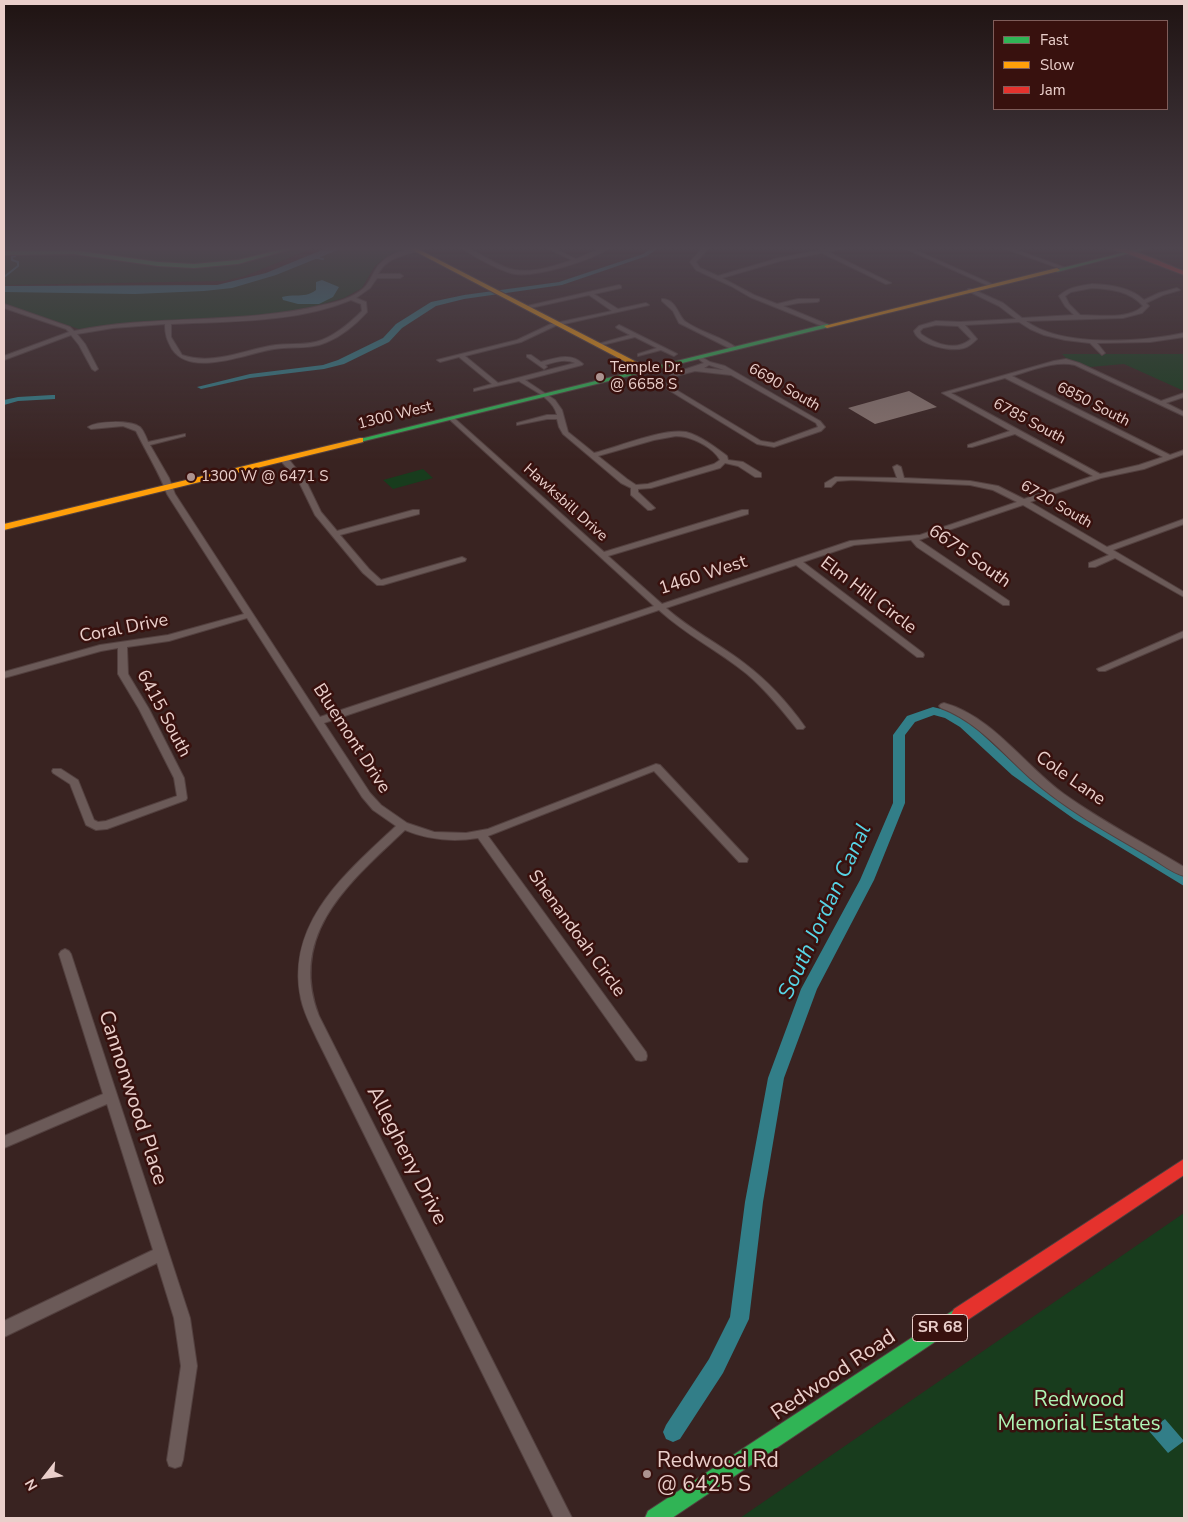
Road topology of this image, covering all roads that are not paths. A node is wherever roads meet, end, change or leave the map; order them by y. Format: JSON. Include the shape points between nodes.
{"nodes":[{"id":1,"x":41,"y":318,"type":"edge"},
{"id":2,"x":258,"y":318,"type":"edge"},
{"id":3,"x":356,"y":318,"type":"edge"},
{"id":4,"x":547,"y":318,"type":"edge"},
{"id":5,"x":586,"y":318,"type":"edge"},
{"id":6,"x":679,"y":318,"type":"edge"},
{"id":7,"x":807,"y":318,"type":"edge"},
{"id":8,"x":859,"y":318,"type":"edge"},
{"id":9,"x":1018,"y":318,"type":"edge"},
{"id":10,"x":1049,"y":318,"type":"edge"},
{"id":11,"x":1020,"y":320,"type":"junction"},
{"id":12,"x":168,"y":323,"type":"junction"},
{"id":13,"x":559,"y":324,"type":"junction"},
{"id":14,"x":960,"y":324,"type":"junction"},
{"id":15,"x":827,"y":326,"type":"junction"},
{"id":16,"x":619,"y":327,"type":"dead end"},
{"id":17,"x":72,"y":333,"type":"junction"},
{"id":18,"x":635,"y":335,"type":"junction"},
{"id":19,"x":1184,"y":335,"type":"edge"},
{"id":20,"x":1092,"y":341,"type":"junction"},
{"id":21,"x":600,"y":345,"type":"junction"},
{"id":22,"x":662,"y":348,"type":"junction"},
{"id":23,"x":735,"y":349,"type":"junction"},
{"id":24,"x":1102,"y":353,"type":"dead end"},
{"id":25,"x":674,"y":354,"type":"dead end"},
{"id":26,"x":640,"y":355,"type":"dead end"},
{"id":27,"x":461,"y":356,"type":"junction"},
{"id":28,"x":529,"y":356,"type":"dead end"},
{"id":29,"x":4,"y":358,"type":"edge"},
{"id":30,"x":440,"y":360,"type":"dead end"},
{"id":31,"x":704,"y":360,"type":"junction"},
{"id":32,"x":540,"y":364,"type":"junction"},
{"id":33,"x":95,"y":369,"type":"dead end"},
{"id":34,"x":694,"y":369,"type":"junction"},
{"id":35,"x":648,"y":370,"type":"junction"},
{"id":36,"x":551,"y":372,"type":"junction"},
{"id":37,"x":733,"y":373,"type":"junction"},
{"id":38,"x":1006,"y":376,"type":"junction"},
{"id":39,"x":524,"y":379,"type":"junction"},
{"id":40,"x":497,"y":385,"type":"junction"},
{"id":41,"x":476,"y":390,"type":"dead end"},
{"id":42,"x":545,"y":395,"type":"junction"},
{"id":43,"x":1184,"y":396,"type":"edge"},
{"id":44,"x":1161,"y":403,"type":"junction"},
{"id":45,"x":1184,"y":414,"type":"edge"},
{"id":46,"x":560,"y":417,"type":"junction"},
{"id":47,"x":451,"y":418,"type":"junction"},
{"id":48,"x":519,"y":424,"type":"dead end"},
{"id":49,"x":91,"y":427,"type":"dead end"},
{"id":50,"x":1017,"y":431,"type":"junction"},
{"id":51,"x":183,"y":436,"type":"dead end"},
{"id":52,"x":147,"y":444,"type":"junction"},
{"id":53,"x":970,"y":446,"type":"dead end"},
{"id":54,"x":1184,"y":452,"type":"edge"},
{"id":55,"x":592,"y":456,"type":"junction"},
{"id":56,"x":1169,"y":457,"type":"junction"},
{"id":57,"x":284,"y":459,"type":"junction"},
{"id":58,"x":724,"y":461,"type":"junction"},
{"id":59,"x":896,"y":467,"type":"dead end"},
{"id":60,"x":758,"y":475,"type":"dead end"},
{"id":61,"x":1099,"y":476,"type":"junction"},
{"id":62,"x":901,"y":480,"type":"junction"},
{"id":63,"x":828,"y":485,"type":"dead end"},
{"id":64,"x":635,"y":486,"type":"junction"},
{"id":65,"x":169,"y":487,"type":"junction"},
{"id":66,"x":1024,"y":502,"type":"junction"},
{"id":67,"x":650,"y":508,"type":"dead end"},
{"id":68,"x":416,"y":512,"type":"dead end"},
{"id":69,"x":745,"y":512,"type":"dead end"},
{"id":70,"x":1184,"y":522,"type":"edge"},
{"id":71,"x":4,"y":527,"type":"edge"},
{"id":72,"x":335,"y":534,"type":"junction"},
{"id":73,"x":913,"y":538,"type":"junction"},
{"id":74,"x":1107,"y":550,"type":"junction"},
{"id":75,"x":602,"y":555,"type":"junction"},
{"id":76,"x":1116,"y":556,"type":"junction"},
{"id":77,"x":462,"y":559,"type":"dead end"},
{"id":78,"x":797,"y":562,"type":"junction"},
{"id":79,"x":1092,"y":565,"type":"dead end"},
{"id":80,"x":1184,"y":595,"type":"edge"},
{"id":81,"x":1006,"y":603,"type":"dead end"},
{"id":82,"x":661,"y":607,"type":"junction"},
{"id":83,"x":249,"y":615,"type":"junction"},
{"id":84,"x":1184,"y":634,"type":"edge"},
{"id":85,"x":122,"y":644,"type":"junction"},
{"id":86,"x":920,"y":655,"type":"dead end"},
{"id":87,"x":1102,"y":669,"type":"dead end"},
{"id":88,"x":4,"y":675,"type":"edge"},
{"id":89,"x":944,"y":706,"type":"dead end"},
{"id":90,"x":319,"y":721,"type":"junction"},
{"id":91,"x":800,"y":727,"type":"dead end"},
{"id":92,"x":57,"y":770,"type":"dead end"},
{"id":93,"x":403,"y":826,"type":"junction"},
{"id":94,"x":481,"y":834,"type":"junction"},
{"id":95,"x":743,"y":859,"type":"dead end"},
{"id":96,"x":1184,"y":872,"type":"edge"},
{"id":97,"x":65,"y":954,"type":"dead end"},
{"id":98,"x":642,"y":1056,"type":"dead end"},
{"id":99,"x":110,"y":1097,"type":"junction"},
{"id":100,"x":4,"y":1142,"type":"edge"},
{"id":101,"x":1184,"y":1166,"type":"edge"},
{"id":102,"x":162,"y":1254,"type":"junction"},
{"id":103,"x":4,"y":1330,"type":"edge"},
{"id":104,"x":175,"y":1460,"type":"dead end"},
{"id":105,"x":563,"y":1518,"type":"edge"},
{"id":106,"x":655,"y":1518,"type":"edge"}],
"edges":[{"from":1,"to":17,"type":"street","via":[[60,324]]},
{"from":2,"to":12,"type":"street"},
{"from":3,"to":12,"type":"street","via":[[322,342],[275,347],[214,360],[190,360],[180,356],[167,335]]},
{"from":4,"to":13,"type":"main road"},
{"from":5,"to":13,"type":"street"},
{"from":6,"to":23,"type":"street","via":[[681,322]]},
{"from":7,"to":15,"type":"street"},
{"from":8,"to":15,"type":"main road","name":"1300 West"},
{"from":9,"to":11,"type":"street"},
{"from":10,"to":11,"type":"street"},
{"from":11,"to":14,"type":"street"},
{"from":11,"to":20,"type":"street","via":[[1051,336]]},
{"from":12,"to":17,"type":"street"},
{"from":13,"to":21,"type":"main road"},
{"from":13,"to":27,"type":"street","via":[[519,341]]},
{"from":14,"to":14,"type":"street","via":[[929,324],[917,331],[922,338],[935,344],[965,346],[974,340]]},
{"from":15,"to":23,"type":"main road","name":"1300 West"},
{"from":16,"to":18,"type":"street"},
{"from":17,"to":29,"type":"street"},
{"from":17,"to":33,"type":"street","via":[[82,344]]},
{"from":18,"to":21,"type":"street"},
{"from":18,"to":22,"type":"street"},
{"from":19,"to":20,"type":"street","via":[[1146,341]]},
{"from":20,"to":24,"type":"street"},
{"from":21,"to":35,"type":"main road"},
{"from":22,"to":25,"type":"street"},
{"from":22,"to":26,"type":"street"},
{"from":23,"to":31,"type":"main road","name":"1300 West"},
{"from":27,"to":30,"type":"street"},
{"from":27,"to":40,"type":"street"},
{"from":28,"to":32,"type":"street"},
{"from":31,"to":34,"type":"street","name":"6690 South"},
{"from":31,"to":35,"type":"main road","name":"1300 West"},
{"from":31,"to":37,"type":"street","name":"6690 South"},
{"from":32,"to":36,"type":"street"},
{"from":32,"to":36,"type":"street","via":[[569,358],[580,364]]},
{"from":34,"to":37,"type":"street","name":"6690 South"},
{"from":34,"to":37,"type":"street","name":"6690 South","via":[[673,375],[670,389],[759,443],[774,445],[822,427]]},
{"from":35,"to":42,"type":"main road","name":"1300 West"},
{"from":36,"to":39,"type":"street"},
{"from":38,"to":44,"type":"street","via":[[1061,361],[1077,364]]},
{"from":38,"to":50,"type":"street","name":"6785 South","via":[[945,393]]},
{"from":38,"to":56,"type":"street","name":"6850 South"},
{"from":39,"to":40,"type":"street"},
{"from":39,"to":42,"type":"street","via":[[536,392]]},
{"from":40,"to":41,"type":"street"},
{"from":42,"to":46,"type":"street","via":[[558,408]]},
{"from":42,"to":47,"type":"main road","name":"1300 West"},
{"from":43,"to":44,"type":"street"},
{"from":44,"to":45,"type":"street"},
{"from":46,"to":48,"type":"street"},
{"from":46,"to":55,"type":"street","via":[[565,433]]},
{"from":47,"to":57,"type":"main road","name":"1300 West"},
{"from":47,"to":75,"type":"street","name":"Hawksbill Drive"},
{"from":49,"to":52,"type":"street","name":"Bluemont Drive","via":[[131,425],[139,430]]},
{"from":50,"to":53,"type":"street"},
{"from":50,"to":61,"type":"street","name":"6785 South"},
{"from":51,"to":52,"type":"street"},
{"from":52,"to":65,"type":"street","name":"Bluemont Drive"},
{"from":54,"to":56,"type":"street","name":"1460 West"},
{"from":55,"to":58,"type":"street","via":[[680,434],[701,442],[722,456]]},
{"from":55,"to":64,"type":"street"},
{"from":56,"to":61,"type":"street","name":"1460 West"},
{"from":57,"to":65,"type":"main road","name":"1300 West"},
{"from":57,"to":72,"type":"street","via":[[302,481],[311,503]]},
{"from":58,"to":60,"type":"street","via":[[740,464]]},
{"from":58,"to":64,"type":"street","via":[[717,466],[648,486]]},
{"from":59,"to":62,"type":"street"},
{"from":61,"to":66,"type":"street","name":"1460 West"},
{"from":62,"to":63,"type":"street","name":"6720 South","via":[[835,479]]},
{"from":62,"to":66,"type":"street","name":"6720 South","via":[[982,485]]},
{"from":64,"to":67,"type":"street","via":[[634,494]]},
{"from":65,"to":71,"type":"main road","name":"1300 West"},
{"from":65,"to":83,"type":"street","name":"Bluemont Drive"},
{"from":66,"to":73,"type":"street","name":"1460 West"},
{"from":66,"to":74,"type":"street","name":"6720 South"},
{"from":68,"to":72,"type":"street"},
{"from":69,"to":75,"type":"street"},
{"from":70,"to":74,"type":"street"},
{"from":72,"to":77,"type":"street","via":[[380,583]]},
{"from":73,"to":78,"type":"street","name":"1460 West","via":[[861,541]]},
{"from":73,"to":81,"type":"street","name":"6675 South"},
{"from":74,"to":76,"type":"street","name":"6720 South"},
{"from":75,"to":82,"type":"street","name":"Hawksbill Drive"},
{"from":76,"to":79,"type":"street"},
{"from":76,"to":80,"type":"street","name":"6720 South"},
{"from":78,"to":82,"type":"street","name":"1460 West"},
{"from":78,"to":86,"type":"street","name":"Elm Hill Circle"},
{"from":82,"to":90,"type":"street","name":"1460 West"},
{"from":82,"to":91,"type":"street","name":"Hawksbill Drive","via":[[692,634],[743,666],[772,692]]},
{"from":83,"to":85,"type":"street","name":"Coral Drive","via":[[169,638]]},
{"from":83,"to":90,"type":"street","name":"Bluemont Drive"},
{"from":84,"to":87,"type":"street"},
{"from":85,"to":88,"type":"street","name":"Coral Drive"},
{"from":85,"to":92,"type":"street","name":"6415 South","via":[[123,674],[179,778],[182,798],[96,826],[90,822],[74,782]]},
{"from":89,"to":96,"type":"street","name":"Cole Lane","via":[[965,714],[1045,785]]},
{"from":90,"to":93,"type":"street","name":"Bluemont Drive","via":[[376,808]]},
{"from":93,"to":94,"type":"street","name":"Bluemont Drive","via":[[434,835]]},
{"from":93,"to":105,"type":"street","name":"Allegheny Drive","via":[[336,890],[325,905],[313,928],[306,960],[304,980],[308,1000],[326,1044]]},
{"from":94,"to":95,"type":"street","name":"Bluemont Drive","via":[[656,767]]},
{"from":94,"to":98,"type":"street","name":"Shenandoah Circle"},
{"from":97,"to":99,"type":"street","name":"Cannonwood Place"},
{"from":99,"to":100,"type":"street"},
{"from":99,"to":102,"type":"street","name":"Cannonwood Place"},
{"from":101,"to":106,"type":"main road","name":"Redwood Road","number":"SR 68"},
{"from":102,"to":103,"type":"street"},
{"from":102,"to":104,"type":"street","name":"Cannonwood Place","via":[[182,1318],[188,1350],[188,1384]]}]}
